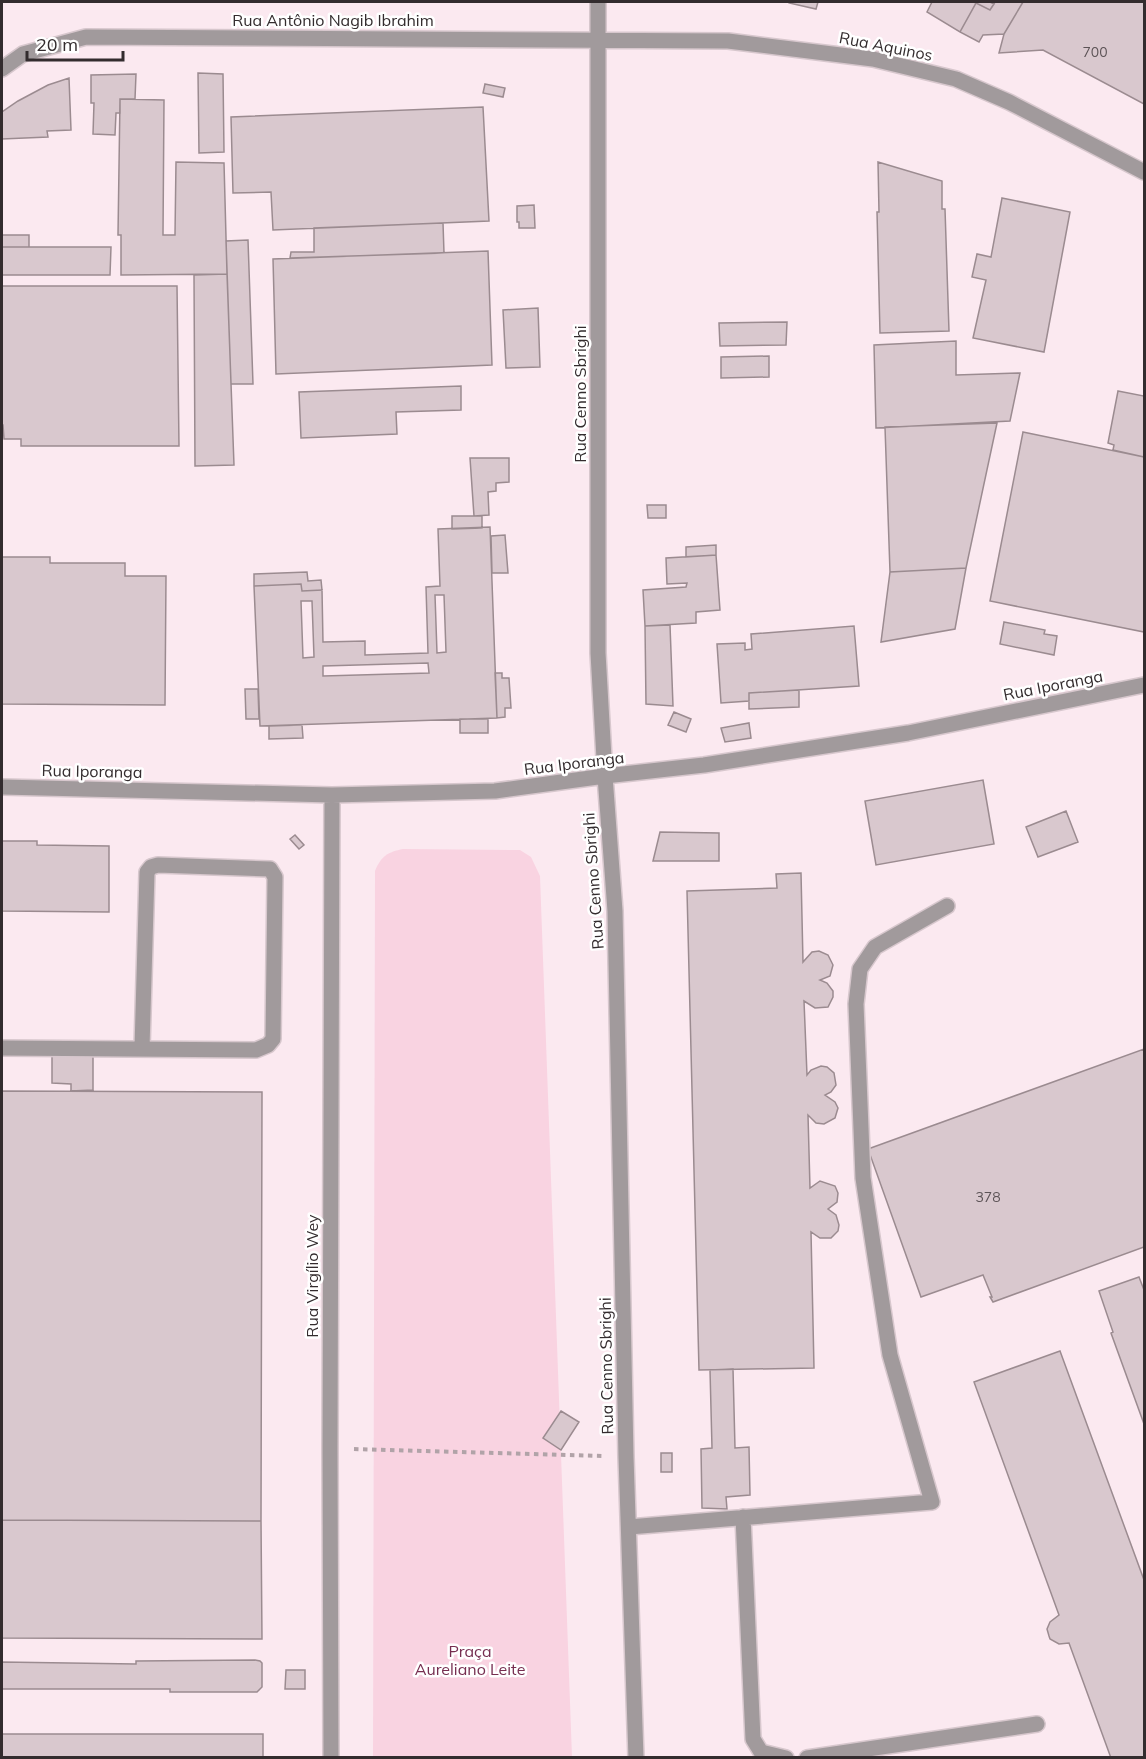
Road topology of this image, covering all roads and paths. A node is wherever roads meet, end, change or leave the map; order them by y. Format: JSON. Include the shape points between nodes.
{"nodes":[{"id":1,"x":598,"y":2,"type":"edge"},
{"id":2,"x":599,"y":40,"type":"junction"},
{"id":3,"x":2,"y":69,"type":"edge"},
{"id":4,"x":1144,"y":172,"type":"edge"},
{"id":5,"x":1144,"y":685,"type":"edge"},
{"id":6,"x":604,"y":776,"type":"junction"},
{"id":7,"x":2,"y":787,"type":"edge"},
{"id":8,"x":332,"y":795,"type":"junction"},
{"id":9,"x":948,"y":906,"type":"dead end"},
{"id":10,"x":2,"y":1048,"type":"edge"},
{"id":11,"x":142,"y":1048,"type":"junction"},
{"id":12,"x":330,"y":1449,"type":"junction"},
{"id":13,"x":626,"y":1457,"type":"junction"},
{"id":14,"x":743,"y":1517,"type":"junction"},
{"id":15,"x":628,"y":1527,"type":"junction"},
{"id":16,"x":1037,"y":1724,"type":"dead end"},
{"id":17,"x":331,"y":1758,"type":"edge"},
{"id":18,"x":636,"y":1758,"type":"edge"},
{"id":19,"x":786,"y":1758,"type":"edge"},
{"id":20,"x":807,"y":1758,"type":"edge"}],
"edges":[{"from":1,"to":2,"type":"street","name":"Rua Cenno Sbrighi"},
{"from":2,"to":3,"type":"street","name":"Rua Antônio Nagib Ibrahim","via":[[86,37],[23,54]]},
{"from":2,"to":4,"type":"street","name":"Rua Aquinos","via":[[728,41],[873,58],[956,79]]},
{"from":2,"to":6,"type":"street","name":"Rua Cenno Sbrighi","via":[[598,652]]},
{"from":5,"to":6,"type":"street","name":"Rua Iporanga","via":[[908,733],[704,765]]},
{"from":6,"to":8,"type":"street","name":"Rua Iporanga","via":[[495,791]]},
{"from":6,"to":13,"type":"street","name":"Rua Cenno Sbrighi","via":[[615,911]]},
{"from":7,"to":8,"type":"street","name":"Rua Iporanga"},
{"from":8,"to":12,"type":"street","name":"Rua Virgílio Wey"},
{"from":9,"to":14,"type":"street","via":[[875,947],[860,969],[856,1004],[863,1178],[890,1355],[932,1502]]},
{"from":10,"to":11,"type":"street"},
{"from":11,"to":11,"type":"street","via":[[256,1050],[273,1039],[275,876],[270,869],[158,866],[147,872]]},
{"from":12,"to":13,"type":"path"},
{"from":12,"to":17,"type":"street","name":"Rua Virgílio Wey"},
{"from":13,"to":15,"type":"street","name":"Rua Cenno Sbrighi"},
{"from":14,"to":15,"type":"street"},
{"from":14,"to":19,"type":"street","via":[[753,1739],[761,1752]]},
{"from":15,"to":18,"type":"street","name":"Rua Cenno Sbrighi"},
{"from":16,"to":20,"type":"street"}]}
